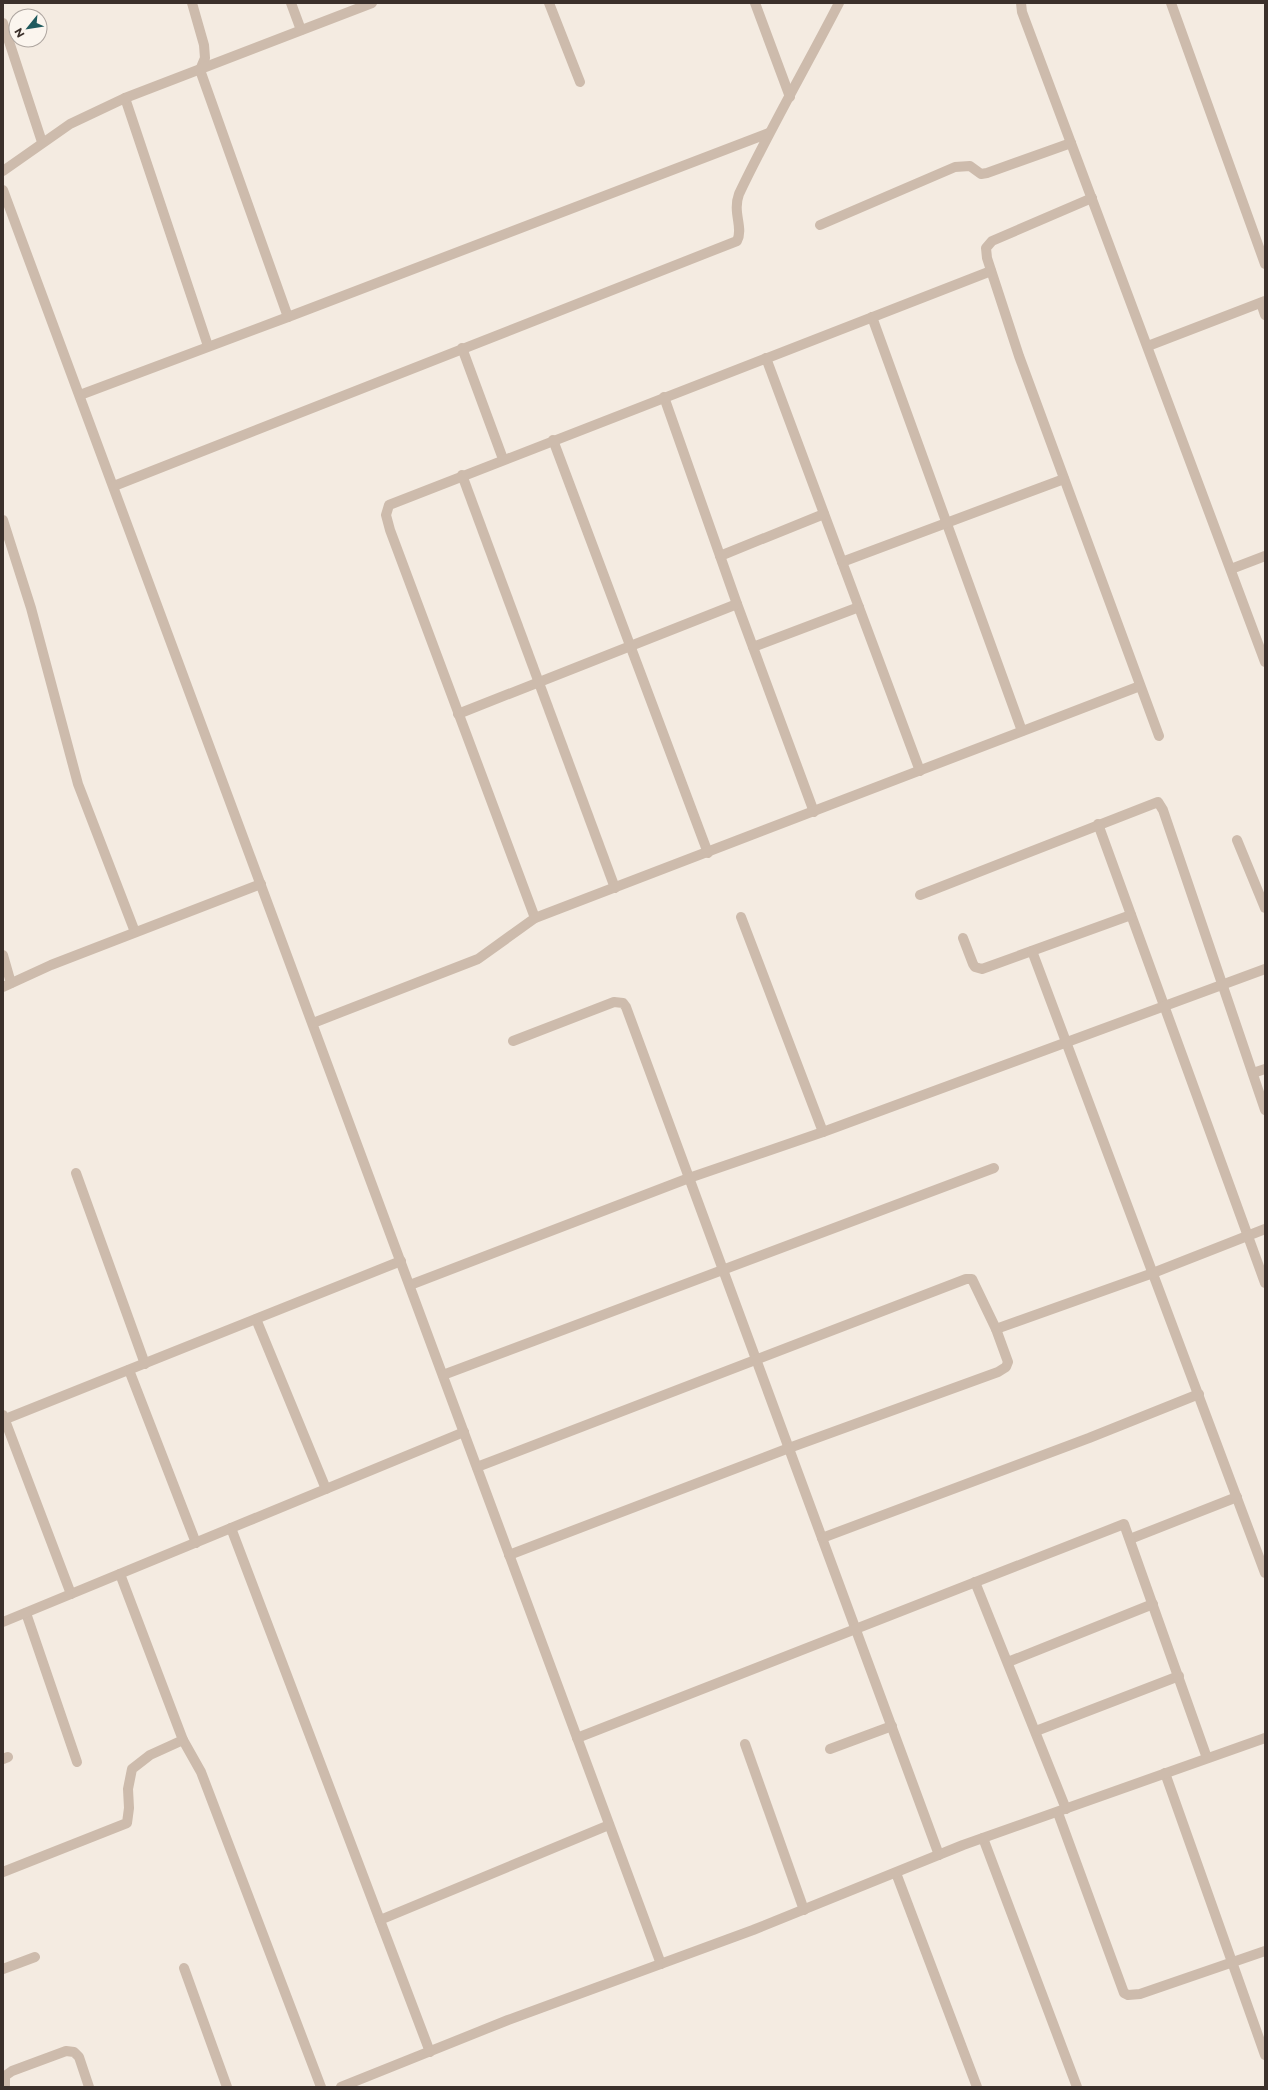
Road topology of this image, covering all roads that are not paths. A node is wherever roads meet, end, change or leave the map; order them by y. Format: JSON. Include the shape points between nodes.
{"nodes":[{"id":1,"x":192,"y":3,"type":"edge"},
{"id":2,"x":291,"y":3,"type":"edge"},
{"id":3,"x":372,"y":3,"type":"edge"},
{"id":4,"x":549,"y":3,"type":"edge"},
{"id":5,"x":755,"y":3,"type":"edge"},
{"id":6,"x":839,"y":3,"type":"edge"},
{"id":7,"x":1021,"y":3,"type":"edge"},
{"id":8,"x":1171,"y":3,"type":"edge"},
{"id":9,"x":3,"y":23,"type":"edge"},
{"id":10,"x":301,"y":30,"type":"junction"},
{"id":11,"x":200,"y":70,"type":"junction"},
{"id":12,"x":580,"y":82,"type":"dead end"},
{"id":13,"x":790,"y":97,"type":"junction"},
{"id":14,"x":125,"y":98,"type":"junction"},
{"id":15,"x":769,"y":133,"type":"junction"},
{"id":16,"x":42,"y":142,"type":"junction"},
{"id":17,"x":1071,"y":144,"type":"junction"},
{"id":18,"x":3,"y":171,"type":"edge"},
{"id":19,"x":3,"y":190,"type":"edge"},
{"id":20,"x":1092,"y":198,"type":"junction"},
{"id":21,"x":820,"y":225,"type":"dead end"},
{"id":22,"x":1265,"y":264,"type":"edge"},
{"id":23,"x":991,"y":271,"type":"junction"},
{"id":24,"x":1263,"y":302,"type":"edge"},
{"id":25,"x":1265,"y":315,"type":"edge"},
{"id":26,"x":872,"y":317,"type":"junction"},
{"id":27,"x":288,"y":318,"type":"junction"},
{"id":28,"x":208,"y":346,"type":"junction"},
{"id":29,"x":1148,"y":346,"type":"junction"},
{"id":30,"x":462,"y":348,"type":"junction"},
{"id":31,"x":766,"y":358,"type":"junction"},
{"id":32,"x":80,"y":395,"type":"junction"},
{"id":33,"x":664,"y":397,"type":"junction"},
{"id":34,"x":553,"y":440,"type":"junction"},
{"id":35,"x":503,"y":459,"type":"junction"},
{"id":36,"x":462,"y":475,"type":"junction"},
{"id":37,"x":1064,"y":478,"type":"junction"},
{"id":38,"x":114,"y":486,"type":"junction"},
{"id":39,"x":824,"y":514,"type":"junction"},
{"id":40,"x":3,"y":520,"type":"edge"},
{"id":41,"x":947,"y":522,"type":"junction"},
{"id":42,"x":720,"y":556,"type":"junction"},
{"id":43,"x":1265,"y":556,"type":"edge"},
{"id":44,"x":842,"y":562,"type":"junction"},
{"id":45,"x":1230,"y":569,"type":"junction"},
{"id":46,"x":737,"y":604,"type":"junction"},
{"id":47,"x":859,"y":607,"type":"junction"},
{"id":48,"x":632,"y":646,"type":"junction"},
{"id":49,"x":753,"y":647,"type":"junction"},
{"id":50,"x":1265,"y":660,"type":"edge"},
{"id":51,"x":539,"y":682,"type":"junction"},
{"id":52,"x":1140,"y":686,"type":"junction"},
{"id":53,"x":458,"y":714,"type":"junction"},
{"id":54,"x":1022,"y":731,"type":"junction"},
{"id":55,"x":1159,"y":736,"type":"dead end"},
{"id":56,"x":920,"y":771,"type":"junction"},
{"id":57,"x":814,"y":812,"type":"junction"},
{"id":58,"x":1098,"y":824,"type":"junction"},
{"id":59,"x":1238,"y":840,"type":"dead end"},
{"id":60,"x":708,"y":853,"type":"junction"},
{"id":61,"x":261,"y":884,"type":"junction"},
{"id":62,"x":615,"y":888,"type":"junction"},
{"id":63,"x":920,"y":895,"type":"dead end"},
{"id":64,"x":1265,"y":908,"type":"edge"},
{"id":65,"x":1131,"y":915,"type":"junction"},
{"id":66,"x":741,"y":917,"type":"dead end"},
{"id":67,"x":535,"y":918,"type":"junction"},
{"id":68,"x":135,"y":932,"type":"junction"},
{"id":69,"x":964,"y":938,"type":"dead end"},
{"id":70,"x":1032,"y":951,"type":"junction"},
{"id":71,"x":3,"y":955,"type":"edge"},
{"id":72,"x":1265,"y":969,"type":"edge"},
{"id":73,"x":1223,"y":984,"type":"junction"},
{"id":74,"x":7,"y":985,"type":"edge"},
{"id":75,"x":1164,"y":1006,"type":"junction"},
{"id":76,"x":313,"y":1023,"type":"junction"},
{"id":77,"x":513,"y":1041,"type":"dead end"},
{"id":78,"x":1066,"y":1041,"type":"junction"},
{"id":79,"x":1265,"y":1069,"type":"edge"},
{"id":80,"x":1253,"y":1073,"type":"junction"},
{"id":81,"x":1265,"y":1110,"type":"edge"},
{"id":82,"x":823,"y":1132,"type":"junction"},
{"id":83,"x":994,"y":1168,"type":"dead end"},
{"id":84,"x":76,"y":1174,"type":"dead end"},
{"id":85,"x":689,"y":1178,"type":"junction"},
{"id":86,"x":1265,"y":1230,"type":"edge"},
{"id":87,"x":1248,"y":1236,"type":"junction"},
{"id":88,"x":401,"y":1261,"type":"junction"},
{"id":89,"x":723,"y":1268,"type":"junction"},
{"id":90,"x":1153,"y":1273,"type":"junction"},
{"id":91,"x":1265,"y":1283,"type":"edge"},
{"id":92,"x":410,"y":1286,"type":"junction"},
{"id":93,"x":256,"y":1319,"type":"junction"},
{"id":94,"x":996,"y":1329,"type":"junction"},
{"id":95,"x":756,"y":1359,"type":"junction"},
{"id":96,"x":145,"y":1364,"type":"junction"},
{"id":97,"x":129,"y":1370,"type":"junction"},
{"id":98,"x":443,"y":1375,"type":"junction"},
{"id":99,"x":1199,"y":1394,"type":"junction"},
{"id":100,"x":4,"y":1418,"type":"edge"},
{"id":101,"x":464,"y":1432,"type":"junction"},
{"id":102,"x":789,"y":1448,"type":"junction"},
{"id":103,"x":477,"y":1467,"type":"junction"},
{"id":104,"x":326,"y":1489,"type":"junction"},
{"id":105,"x":1237,"y":1497,"type":"junction"},
{"id":106,"x":231,"y":1528,"type":"junction"},
{"id":107,"x":822,"y":1538,"type":"junction"},
{"id":108,"x":1130,"y":1539,"type":"junction"},
{"id":109,"x":196,"y":1542,"type":"junction"},
{"id":110,"x":510,"y":1555,"type":"junction"},
{"id":111,"x":1265,"y":1573,"type":"edge"},
{"id":112,"x":120,"y":1574,"type":"junction"},
{"id":113,"x":975,"y":1582,"type":"junction"},
{"id":114,"x":71,"y":1594,"type":"junction"},
{"id":115,"x":1153,"y":1604,"type":"junction"},
{"id":116,"x":26,"y":1613,"type":"junction"},
{"id":117,"x":3,"y":1622,"type":"edge"},
{"id":118,"x":855,"y":1629,"type":"junction"},
{"id":119,"x":1008,"y":1662,"type":"junction"},
{"id":120,"x":1178,"y":1676,"type":"junction"},
{"id":121,"x":892,"y":1726,"type":"junction"},
{"id":122,"x":1036,"y":1731,"type":"junction"},
{"id":123,"x":577,"y":1738,"type":"junction"},
{"id":124,"x":1265,"y":1738,"type":"edge"},
{"id":125,"x":183,"y":1740,"type":"junction"},
{"id":126,"x":744,"y":1744,"type":"dead end"},
{"id":127,"x":830,"y":1749,"type":"dead end"},
{"id":128,"x":1207,"y":1758,"type":"junction"},
{"id":129,"x":77,"y":1762,"type":"dead end"},
{"id":130,"x":1165,"y":1773,"type":"junction"},
{"id":131,"x":1062,"y":1811,"type":"junction"},
{"id":132,"x":609,"y":1826,"type":"junction"},
{"id":133,"x":983,"y":1838,"type":"junction"},
{"id":134,"x":939,"y":1855,"type":"junction"},
{"id":135,"x":3,"y":1872,"type":"edge"},
{"id":136,"x":896,"y":1873,"type":"junction"},
{"id":137,"x":804,"y":1910,"type":"junction"},
{"id":138,"x":380,"y":1920,"type":"junction"},
{"id":139,"x":1265,"y":1951,"type":"edge"},
{"id":140,"x":35,"y":1957,"type":"dead end"},
{"id":141,"x":1232,"y":1963,"type":"junction"},
{"id":142,"x":661,"y":1964,"type":"junction"},
{"id":143,"x":184,"y":1968,"type":"dead end"},
{"id":144,"x":3,"y":1969,"type":"edge"},
{"id":145,"x":430,"y":2052,"type":"junction"},
{"id":146,"x":1265,"y":2055,"type":"edge"},
{"id":147,"x":5,"y":2087,"type":"edge"},
{"id":148,"x":89,"y":2087,"type":"edge"},
{"id":149,"x":228,"y":2087,"type":"edge"},
{"id":150,"x":321,"y":2087,"type":"edge"},
{"id":151,"x":341,"y":2087,"type":"edge"},
{"id":152,"x":977,"y":2087,"type":"edge"},
{"id":153,"x":1077,"y":2087,"type":"edge"}],
"edges":[{"from":1,"to":11,"type":"street","via":[[204,45],[205,58]]},
{"from":2,"to":10,"type":"street"},
{"from":3,"to":10,"type":"street"},
{"from":4,"to":12,"type":"street"},
{"from":5,"to":13,"type":"street"},
{"from":6,"to":13,"type":"street"},
{"from":7,"to":17,"type":"street","via":[[1022,12]]},
{"from":8,"to":22,"type":"street"},
{"from":9,"to":16,"type":"street"},
{"from":10,"to":11,"type":"street"},
{"from":11,"to":14,"type":"street"},
{"from":11,"to":27,"type":"street"},
{"from":13,"to":15,"type":"street"},
{"from":14,"to":16,"type":"street","via":[[70,124]]},
{"from":14,"to":28,"type":"street"},
{"from":15,"to":27,"type":"street"},
{"from":15,"to":30,"type":"street","via":[[735,204],[740,235],[737,241]]},
{"from":16,"to":18,"type":"street"},
{"from":17,"to":20,"type":"street"},
{"from":17,"to":21,"type":"street","via":[[987,173],[981,174],[970,166],[955,167]]},
{"from":19,"to":32,"type":"street"},
{"from":20,"to":23,"type":"street","via":[[992,241],[986,248]]},
{"from":20,"to":29,"type":"street"},
{"from":23,"to":26,"type":"street"},
{"from":23,"to":37,"type":"street"},
{"from":24,"to":25,"type":"street"},
{"from":24,"to":29,"type":"street"},
{"from":26,"to":31,"type":"street"},
{"from":26,"to":41,"type":"street"},
{"from":27,"to":28,"type":"street"},
{"from":28,"to":32,"type":"street"},
{"from":29,"to":45,"type":"street"},
{"from":30,"to":35,"type":"street"},
{"from":30,"to":38,"type":"street"},
{"from":31,"to":33,"type":"street"},
{"from":31,"to":39,"type":"street"},
{"from":32,"to":38,"type":"street"},
{"from":33,"to":34,"type":"street"},
{"from":33,"to":42,"type":"street"},
{"from":34,"to":35,"type":"street"},
{"from":34,"to":48,"type":"street"},
{"from":35,"to":36,"type":"street"},
{"from":36,"to":51,"type":"street"},
{"from":36,"to":53,"type":"street","via":[[393,502],[389,505],[386,515]]},
{"from":37,"to":41,"type":"street"},
{"from":37,"to":52,"type":"street"},
{"from":38,"to":61,"type":"street"},
{"from":39,"to":42,"type":"street"},
{"from":39,"to":44,"type":"street"},
{"from":40,"to":68,"type":"street","via":[[31,608],[78,784]]},
{"from":41,"to":44,"type":"street"},
{"from":41,"to":54,"type":"street"},
{"from":42,"to":46,"type":"street"},
{"from":43,"to":45,"type":"street"},
{"from":44,"to":47,"type":"street"},
{"from":45,"to":50,"type":"street"},
{"from":46,"to":48,"type":"street"},
{"from":46,"to":49,"type":"street"},
{"from":47,"to":49,"type":"street"},
{"from":47,"to":56,"type":"street"},
{"from":48,"to":51,"type":"street"},
{"from":48,"to":60,"type":"street"},
{"from":49,"to":57,"type":"street"},
{"from":51,"to":53,"type":"street"},
{"from":51,"to":62,"type":"street"},
{"from":52,"to":54,"type":"street"},
{"from":52,"to":55,"type":"street"},
{"from":53,"to":67,"type":"street"},
{"from":54,"to":56,"type":"street"},
{"from":56,"to":57,"type":"street"},
{"from":57,"to":60,"type":"street"},
{"from":58,"to":63,"type":"street"},
{"from":58,"to":65,"type":"street"},
{"from":58,"to":73,"type":"street","via":[[1154,802],[1161,804]]},
{"from":59,"to":64,"type":"street"},
{"from":60,"to":62,"type":"street"},
{"from":61,"to":68,"type":"street"},
{"from":61,"to":76,"type":"street"},
{"from":62,"to":67,"type":"street"},
{"from":65,"to":70,"type":"street"},
{"from":65,"to":75,"type":"street"},
{"from":66,"to":82,"type":"street"},
{"from":67,"to":76,"type":"street","via":[[478,959]]},
{"from":68,"to":74,"type":"street"},
{"from":69,"to":70,"type":"street","via":[[973,964],[978,969]]},
{"from":70,"to":78,"type":"street"},
{"from":71,"to":74,"type":"street"},
{"from":72,"to":73,"type":"street"},
{"from":73,"to":75,"type":"street"},
{"from":73,"to":80,"type":"street"},
{"from":75,"to":78,"type":"street"},
{"from":75,"to":87,"type":"street"},
{"from":76,"to":88,"type":"street"},
{"from":77,"to":85,"type":"street","via":[[614,1002],[623,1003]]},
{"from":78,"to":82,"type":"street"},
{"from":78,"to":90,"type":"street"},
{"from":79,"to":80,"type":"street"},
{"from":80,"to":81,"type":"street"},
{"from":82,"to":85,"type":"street"},
{"from":83,"to":89,"type":"street"},
{"from":84,"to":96,"type":"street"},
{"from":85,"to":89,"type":"street"},
{"from":85,"to":92,"type":"street"},
{"from":86,"to":87,"type":"street"},
{"from":87,"to":90,"type":"street"},
{"from":87,"to":91,"type":"street"},
{"from":88,"to":92,"type":"street"},
{"from":88,"to":93,"type":"street"},
{"from":89,"to":95,"type":"street"},
{"from":89,"to":98,"type":"street"},
{"from":90,"to":94,"type":"street"},
{"from":90,"to":99,"type":"street"},
{"from":92,"to":98,"type":"street"},
{"from":93,"to":96,"type":"street"},
{"from":93,"to":104,"type":"street"},
{"from":94,"to":95,"type":"street","via":[[972,1279],[966,1279]]},
{"from":94,"to":102,"type":"street","via":[[1008,1362],[1006,1367],[998,1372]]},
{"from":95,"to":102,"type":"street"},
{"from":95,"to":103,"type":"street"},
{"from":96,"to":97,"type":"street"},
{"from":97,"to":100,"type":"street"},
{"from":97,"to":109,"type":"street"},
{"from":98,"to":101,"type":"street"},
{"from":99,"to":105,"type":"street"},
{"from":99,"to":107,"type":"street","via":[[1082,1441]]},
{"from":100,"to":114,"type":"street"},
{"from":101,"to":103,"type":"street"},
{"from":101,"to":104,"type":"street"},
{"from":102,"to":107,"type":"street"},
{"from":102,"to":110,"type":"street"},
{"from":103,"to":110,"type":"street"},
{"from":104,"to":106,"type":"street"},
{"from":105,"to":108,"type":"street"},
{"from":105,"to":111,"type":"street"},
{"from":106,"to":109,"type":"street"},
{"from":106,"to":138,"type":"street"},
{"from":107,"to":118,"type":"street"},
{"from":108,"to":113,"type":"street","via":[[1124,1524]]},
{"from":108,"to":115,"type":"street"},
{"from":109,"to":112,"type":"street"},
{"from":110,"to":123,"type":"street"},
{"from":112,"to":114,"type":"street"},
{"from":112,"to":125,"type":"street"},
{"from":113,"to":118,"type":"street"},
{"from":113,"to":119,"type":"street"},
{"from":114,"to":116,"type":"street"},
{"from":115,"to":119,"type":"street"},
{"from":115,"to":120,"type":"street"},
{"from":116,"to":117,"type":"street"},
{"from":116,"to":129,"type":"street"},
{"from":118,"to":121,"type":"street"},
{"from":118,"to":123,"type":"street"},
{"from":119,"to":122,"type":"street"},
{"from":120,"to":122,"type":"street"},
{"from":120,"to":128,"type":"street"},
{"from":121,"to":127,"type":"street"},
{"from":121,"to":134,"type":"street"},
{"from":122,"to":131,"type":"street"},
{"from":123,"to":132,"type":"street"},
{"from":124,"to":128,"type":"street"},
{"from":125,"to":135,"type":"street","via":[[150,1755],[132,1769],[126,1823]]},
{"from":125,"to":150,"type":"street","via":[[201,1772]]},
{"from":126,"to":137,"type":"street"},
{"from":128,"to":130,"type":"street"},
{"from":130,"to":131,"type":"street"},
{"from":130,"to":141,"type":"street"},
{"from":131,"to":133,"type":"street"},
{"from":131,"to":141,"type":"street","via":[[1124,1993],[1140,1994]]},
{"from":132,"to":138,"type":"street"},
{"from":132,"to":142,"type":"street"},
{"from":133,"to":134,"type":"street"},
{"from":133,"to":153,"type":"street"},
{"from":134,"to":136,"type":"street"},
{"from":136,"to":137,"type":"street"},
{"from":136,"to":152,"type":"street"},
{"from":137,"to":142,"type":"street"},
{"from":138,"to":145,"type":"street"},
{"from":139,"to":141,"type":"street"},
{"from":140,"to":144,"type":"street"},
{"from":141,"to":146,"type":"street"},
{"from":142,"to":145,"type":"street","via":[[508,2020]]},
{"from":143,"to":149,"type":"street"},
{"from":145,"to":151,"type":"street"},
{"from":147,"to":148,"type":"street","via":[[5,2076],[12,2071],[66,2051],[74,2052],[79,2057]]}]}
